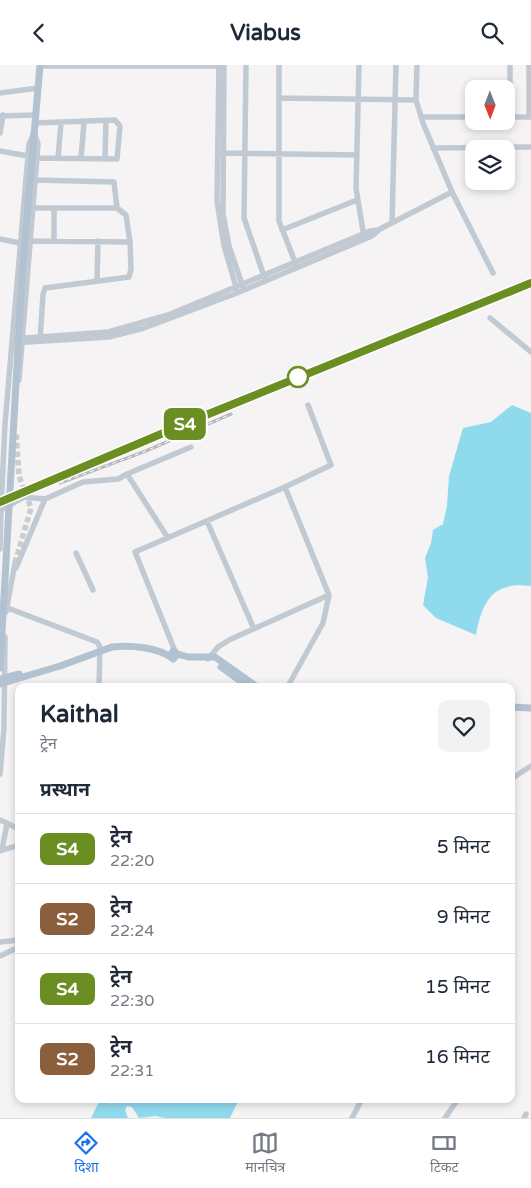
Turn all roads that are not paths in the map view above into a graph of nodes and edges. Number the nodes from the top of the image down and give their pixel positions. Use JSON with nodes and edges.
{"nodes":[{"id":1,"x":246,"y":65,"type":"edge"},
{"id":2,"x":279,"y":65,"type":"edge"},
{"id":3,"x":359,"y":65,"type":"edge"},
{"id":4,"x":396,"y":65,"type":"edge"},
{"id":5,"x":417,"y":65,"type":"edge"},
{"id":6,"x":510,"y":65,"type":"edge"},
{"id":7,"x":529,"y":65,"type":"edge"},
{"id":8,"x":40,"y":66,"type":"edge"},
{"id":9,"x":222,"y":66,"type":"edge"},
{"id":10,"x":509,"y":80,"type":"edge"},
{"id":11,"x":38,"y":88,"type":"junction"},
{"id":12,"x":0,"y":93,"type":"edge"},
{"id":13,"x":279,"y":98,"type":"junction"},
{"id":14,"x":358,"y":99,"type":"junction"},
{"id":15,"x":395,"y":100,"type":"junction"},
{"id":16,"x":416,"y":100,"type":"junction"},
{"id":17,"x":2,"y":115,"type":"edge"},
{"id":18,"x":421,"y":117,"type":"junction"},
{"id":19,"x":465,"y":117,"type":"edge"},
{"id":20,"x":515,"y":117,"type":"edge"},
{"id":21,"x":530,"y":117,"type":"edge"},
{"id":22,"x":35,"y":119,"type":"junction"},
{"id":23,"x":106,"y":121,"type":"junction"},
{"id":24,"x":61,"y":123,"type":"junction"},
{"id":25,"x":84,"y":123,"type":"junction"},
{"id":26,"x":0,"y":133,"type":"edge"},
{"id":27,"x":531,"y":147,"type":"edge"},
{"id":28,"x":433,"y":148,"type":"junction"},
{"id":29,"x":0,"y":151,"type":"edge"},
{"id":30,"x":220,"y":153,"type":"junction"},
{"id":31,"x":244,"y":153,"type":"junction"},
{"id":32,"x":279,"y":154,"type":"junction"},
{"id":33,"x":357,"y":155,"type":"junction"},
{"id":34,"x":32,"y":156,"type":"junction"},
{"id":35,"x":58,"y":158,"type":"junction"},
{"id":36,"x":81,"y":158,"type":"junction"},
{"id":37,"x":105,"y":158,"type":"junction"},
{"id":38,"x":36,"y":180,"type":"junction"},
{"id":39,"x":452,"y":192,"type":"junction"},
{"id":40,"x":357,"y":200,"type":"junction"},
{"id":41,"x":34,"y":208,"type":"junction"},
{"id":42,"x":54,"y":208,"type":"junction"},
{"id":43,"x":117,"y":209,"type":"junction"},
{"id":44,"x":392,"y":223,"type":"junction"},
{"id":45,"x":282,"y":230,"type":"junction"},
{"id":46,"x":363,"y":236,"type":"junction"},
{"id":47,"x":0,"y":239,"type":"edge"},
{"id":48,"x":32,"y":241,"type":"junction"},
{"id":49,"x":54,"y":241,"type":"junction"},
{"id":50,"x":98,"y":241,"type":"junction"},
{"id":51,"x":130,"y":242,"type":"junction"},
{"id":52,"x":20,"y":243,"type":"junction"},
{"id":53,"x":296,"y":265,"type":"junction"},
{"id":54,"x":493,"y":273,"type":"dead end"},
{"id":55,"x":264,"y":276,"type":"junction"},
{"id":56,"x":96,"y":281,"type":"junction"},
{"id":57,"x":240,"y":289,"type":"junction"},
{"id":58,"x":490,"y":318,"type":"dead end"},
{"id":59,"x":23,"y":340,"type":"junction"},
{"id":60,"x":40,"y":340,"type":"junction"},
{"id":61,"x":12,"y":341,"type":"junction"},
{"id":62,"x":531,"y":352,"type":"edge"},
{"id":63,"x":308,"y":405,"type":"dead end"},
{"id":64,"x":3,"y":423,"type":"edge"},
{"id":65,"x":191,"y":447,"type":"dead end"},
{"id":66,"x":127,"y":474,"type":"junction"},
{"id":67,"x":285,"y":487,"type":"junction"},
{"id":68,"x":45,"y":499,"type":"junction"},
{"id":69,"x":1,"y":510,"type":"edge"},
{"id":70,"x":207,"y":521,"type":"junction"},
{"id":71,"x":0,"y":529,"type":"edge"},
{"id":72,"x":168,"y":538,"type":"junction"},
{"id":73,"x":0,"y":549,"type":"edge"},
{"id":74,"x":76,"y":553,"type":"dead end"},
{"id":75,"x":92,"y":590,"type":"dead end"},
{"id":76,"x":329,"y":595,"type":"junction"},
{"id":77,"x":0,"y":605,"type":"edge"},
{"id":78,"x":6,"y":609,"type":"junction"},
{"id":79,"x":254,"y":629,"type":"junction"},
{"id":80,"x":100,"y":649,"type":"junction"},
{"id":81,"x":174,"y":654,"type":"junction"},
{"id":82,"x":209,"y":658,"type":"junction"},
{"id":83,"x":0,"y":668,"type":"edge"},
{"id":84,"x":2,"y":681,"type":"edge"},
{"id":85,"x":99,"y":683,"type":"edge"},
{"id":86,"x":242,"y":683,"type":"edge"},
{"id":87,"x":251,"y":683,"type":"edge"},
{"id":88,"x":290,"y":683,"type":"edge"},
{"id":89,"x":515,"y":707,"type":"edge"},
{"id":90,"x":531,"y":708,"type":"edge"},
{"id":91,"x":531,"y":766,"type":"edge"},
{"id":92,"x":0,"y":774,"type":"edge"},
{"id":93,"x":515,"y":776,"type":"edge"},
{"id":94,"x":0,"y":820,"type":"edge"},
{"id":95,"x":7,"y":823,"type":"junction"},
{"id":96,"x":15,"y":827,"type":"edge"},
{"id":97,"x":15,"y":846,"type":"edge"},
{"id":98,"x":1,"y":850,"type":"edge"},
{"id":99,"x":15,"y":940,"type":"edge"},
{"id":100,"x":0,"y":942,"type":"edge"},
{"id":101,"x":15,"y":949,"type":"edge"},
{"id":102,"x":0,"y":956,"type":"edge"},
{"id":103,"x":360,"y":1103,"type":"edge"},
{"id":104,"x":455,"y":1103,"type":"edge"},
{"id":105,"x":352,"y":1118,"type":"edge"},
{"id":106,"x":445,"y":1118,"type":"edge"}],
"edges":[{"from":1,"to":31,"type":"street"},
{"from":2,"to":13,"type":"street"},
{"from":3,"to":14,"type":"street"},
{"from":4,"to":15,"type":"street"},
{"from":5,"to":16,"type":"street"},
{"from":6,"to":10,"type":"street"},
{"from":7,"to":21,"type":"street"},
{"from":8,"to":9,"type":"street"},
{"from":8,"to":11,"type":"main road"},
{"from":9,"to":30,"type":"street"},
{"from":11,"to":12,"type":"street"},
{"from":11,"to":22,"type":"main road"},
{"from":13,"to":14,"type":"street"},
{"from":13,"to":32,"type":"street"},
{"from":14,"to":15,"type":"street"},
{"from":14,"to":33,"type":"street"},
{"from":15,"to":16,"type":"street"},
{"from":15,"to":44,"type":"street"},
{"from":16,"to":18,"type":"street"},
{"from":17,"to":22,"type":"street"},
{"from":17,"to":26,"type":"street"},
{"from":18,"to":19,"type":"street"},
{"from":18,"to":28,"type":"street"},
{"from":20,"to":21,"type":"street"},
{"from":22,"to":24,"type":"street"},
{"from":22,"to":34,"type":"main road"},
{"from":23,"to":25,"type":"street"},
{"from":23,"to":37,"type":"street"},
{"from":23,"to":37,"type":"street"},
{"from":24,"to":25,"type":"street"},
{"from":24,"to":35,"type":"street"},
{"from":25,"to":36,"type":"street"},
{"from":27,"to":28,"type":"street"},
{"from":28,"to":39,"type":"street"},
{"from":29,"to":34,"type":"street"},
{"from":30,"to":31,"type":"street"},
{"from":30,"to":57,"type":"street"},
{"from":31,"to":32,"type":"street"},
{"from":31,"to":55,"type":"street"},
{"from":32,"to":33,"type":"street"},
{"from":32,"to":45,"type":"street"},
{"from":33,"to":40,"type":"street"},
{"from":34,"to":35,"type":"street"},
{"from":34,"to":38,"type":"street"},
{"from":34,"to":52,"type":"street"},
{"from":34,"to":83,"type":"main road"},
{"from":35,"to":36,"type":"street"},
{"from":36,"to":37,"type":"street"},
{"from":38,"to":41,"type":"street"},
{"from":38,"to":43,"type":"street"},
{"from":39,"to":44,"type":"street"},
{"from":39,"to":54,"type":"street"},
{"from":40,"to":45,"type":"street"},
{"from":40,"to":46,"type":"street"},
{"from":41,"to":42,"type":"street"},
{"from":41,"to":48,"type":"street"},
{"from":42,"to":43,"type":"street"},
{"from":42,"to":49,"type":"street"},
{"from":43,"to":51,"type":"street"},
{"from":44,"to":46,"type":"street"},
{"from":45,"to":53,"type":"street"},
{"from":46,"to":53,"type":"street"},
{"from":47,"to":52,"type":"street"},
{"from":48,"to":49,"type":"street"},
{"from":48,"to":59,"type":"street"},
{"from":49,"to":50,"type":"street"},
{"from":50,"to":51,"type":"street"},
{"from":50,"to":56,"type":"street"},
{"from":51,"to":56,"type":"street"},
{"from":52,"to":61,"type":"street"},
{"from":53,"to":55,"type":"street"},
{"from":53,"to":57,"type":"street"},
{"from":55,"to":57,"type":"street"},
{"from":56,"to":60,"type":"street"},
{"from":57,"to":60,"type":"street"},
{"from":58,"to":62,"type":"street"},
{"from":59,"to":60,"type":"street"},
{"from":59,"to":61,"type":"street"},
{"from":59,"to":64,"type":"street"},
{"from":61,"to":64,"type":"street"},
{"from":63,"to":67,"type":"street"},
{"from":64,"to":69,"type":"street"},
{"from":65,"to":66,"type":"street"},
{"from":66,"to":68,"type":"street"},
{"from":66,"to":72,"type":"street"},
{"from":67,"to":70,"type":"street"},
{"from":67,"to":76,"type":"street"},
{"from":68,"to":69,"type":"street"},
{"from":68,"to":78,"type":"street"},
{"from":69,"to":71,"type":"street"},
{"from":70,"to":72,"type":"street"},
{"from":70,"to":79,"type":"street"},
{"from":71,"to":73,"type":"street"},
{"from":72,"to":81,"type":"street"},
{"from":74,"to":75,"type":"street"},
{"from":76,"to":79,"type":"street"},
{"from":76,"to":88,"type":"street"},
{"from":77,"to":78,"type":"street"},
{"from":78,"to":80,"type":"street"},
{"from":78,"to":84,"type":"street"},
{"from":79,"to":82,"type":"street"},
{"from":80,"to":81,"type":"main road"},
{"from":80,"to":84,"type":"main road"},
{"from":80,"to":85,"type":"street"},
{"from":81,"to":82,"type":"main road"},
{"from":82,"to":86,"type":"main road"},
{"from":82,"to":87,"type":"main road"},
{"from":84,"to":92,"type":"street"},
{"from":89,"to":90,"type":"main road"},
{"from":91,"to":93,"type":"street"},
{"from":94,"to":95,"type":"street"},
{"from":95,"to":96,"type":"street"},
{"from":95,"to":98,"type":"street"},
{"from":97,"to":98,"type":"street"},
{"from":99,"to":100,"type":"street"},
{"from":101,"to":102,"type":"street"},
{"from":103,"to":105,"type":"street"},
{"from":104,"to":106,"type":"street"}]}
